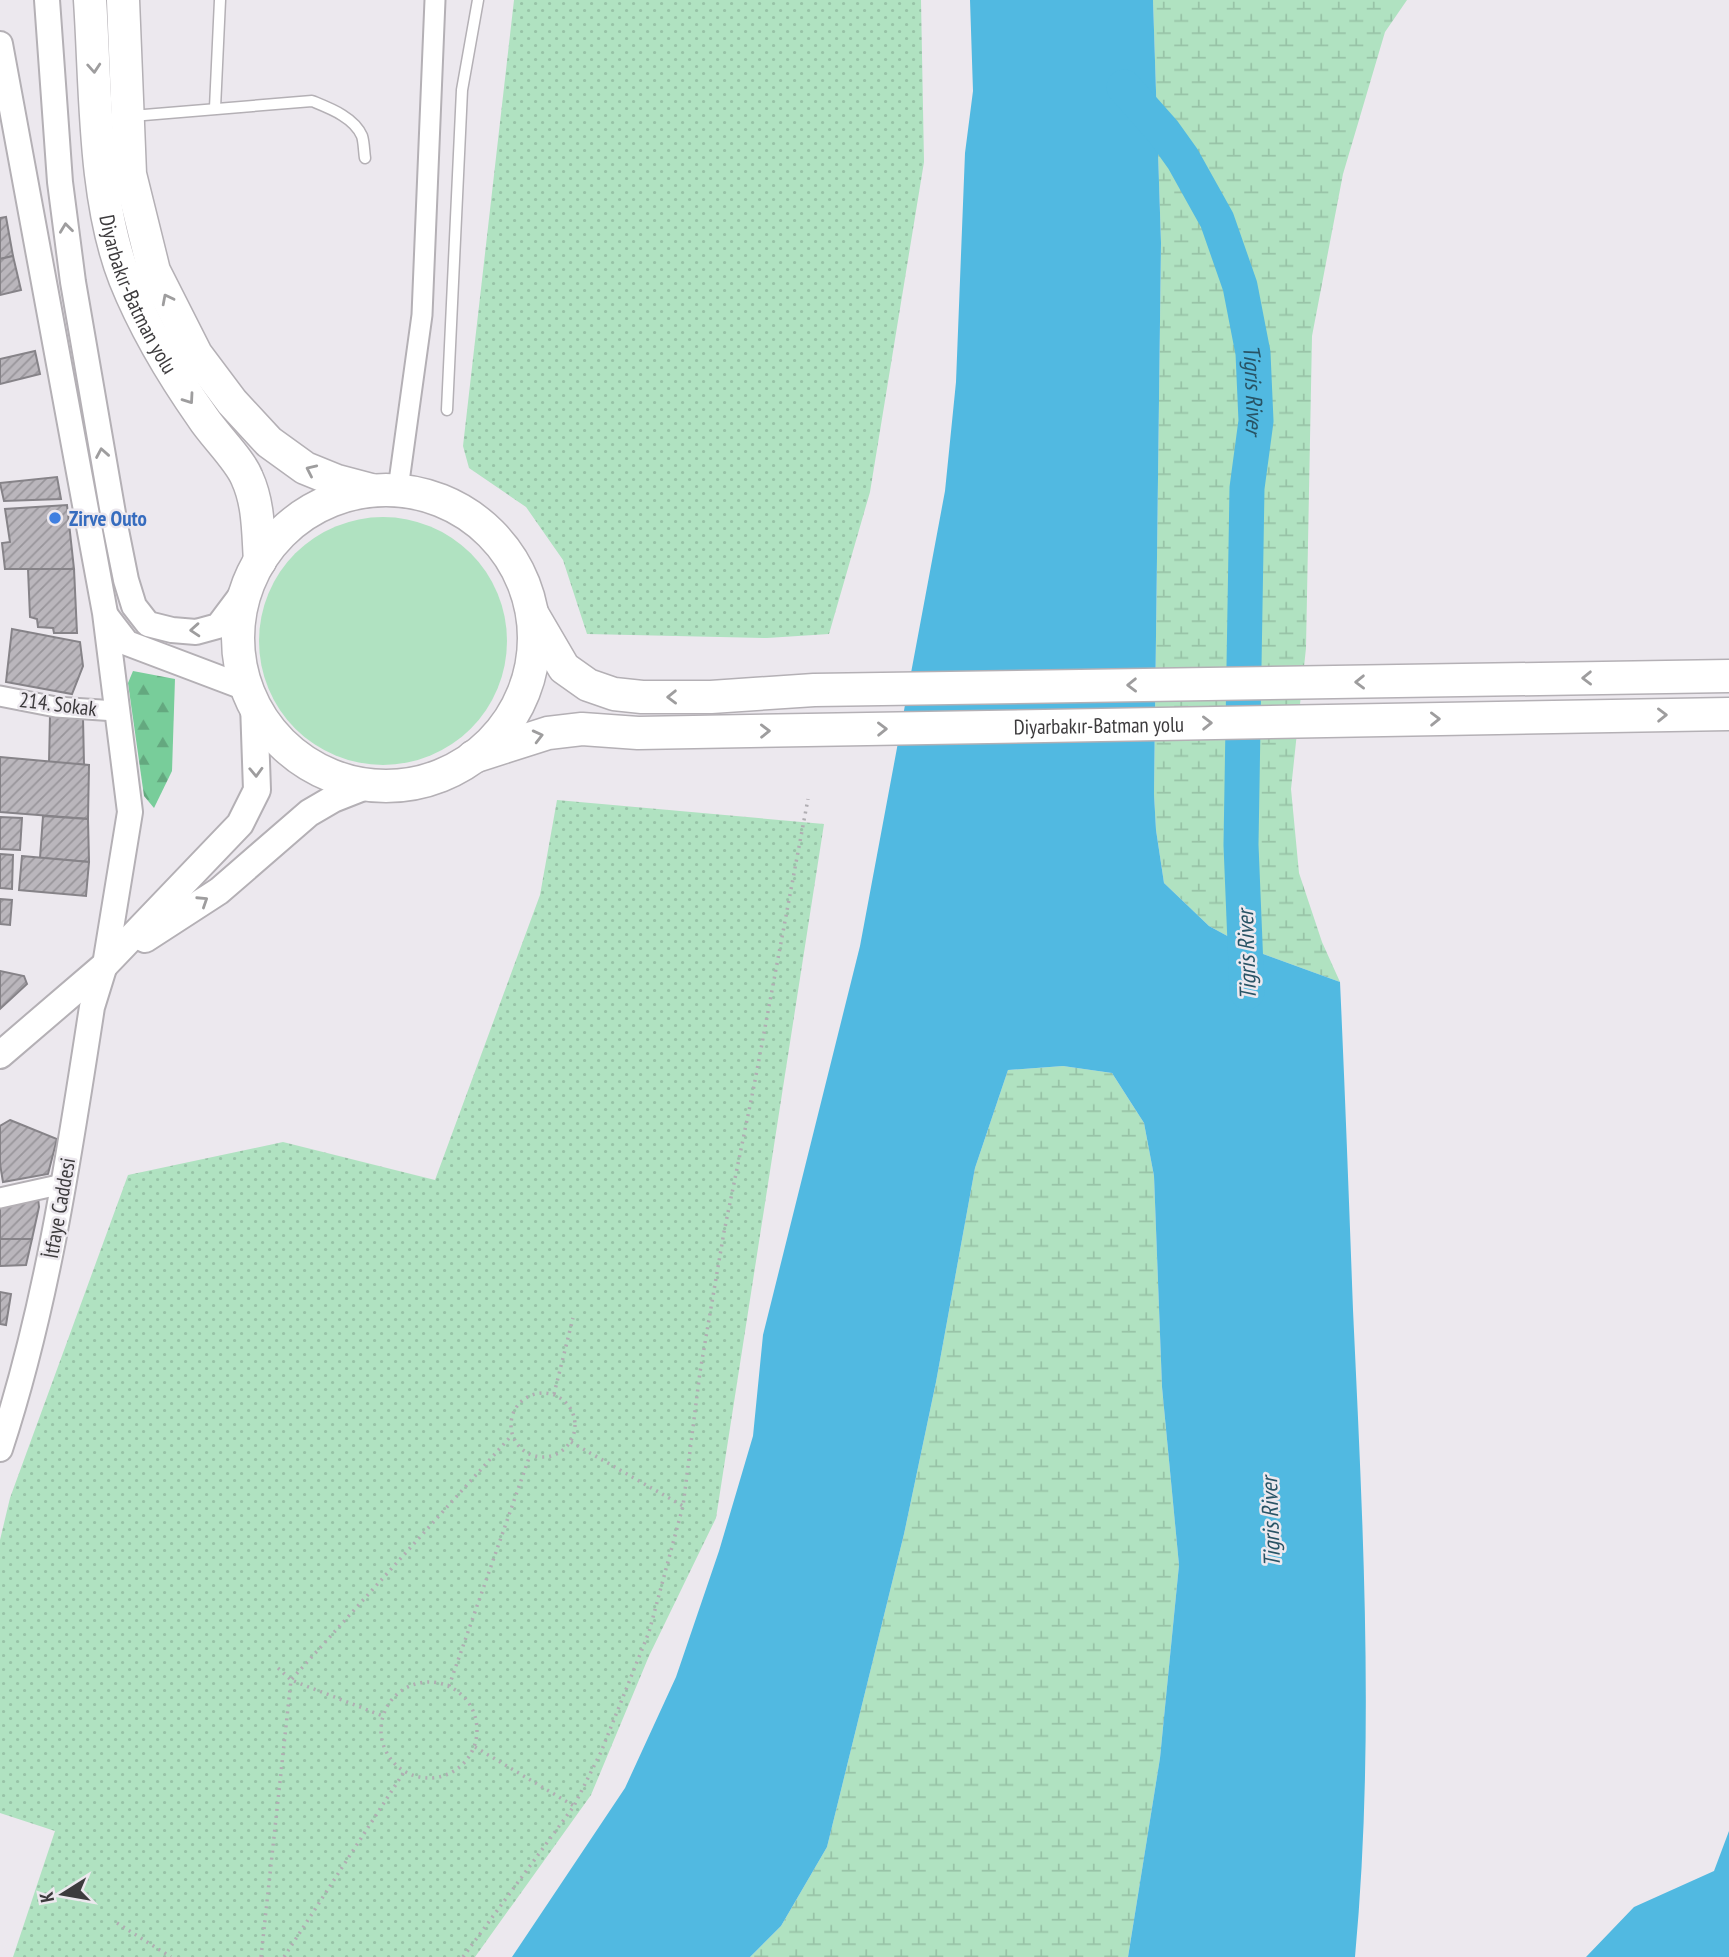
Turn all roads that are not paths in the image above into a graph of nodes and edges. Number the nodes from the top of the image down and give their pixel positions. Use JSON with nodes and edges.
{"nodes":[{"id":1,"x":47,"y":0,"type":"edge"},
{"id":2,"x":90,"y":0,"type":"edge"},
{"id":3,"x":122,"y":0,"type":"edge"},
{"id":4,"x":220,"y":0,"type":"edge"},
{"id":5,"x":435,"y":0,"type":"edge"},
{"id":6,"x":478,"y":0,"type":"edge"},
{"id":7,"x":0,"y":44,"type":"edge"},
{"id":8,"x":215,"y":108,"type":"junction"},
{"id":9,"x":128,"y":117,"type":"junction"},
{"id":10,"x":365,"y":159,"type":"dead end"},
{"id":11,"x":447,"y":410,"type":"dead end"},
{"id":12,"x":387,"y":490,"type":"junction"},
{"id":13,"x":260,"y":561,"type":"junction"},
{"id":14,"x":245,"y":590,"type":"junction"},
{"id":15,"x":105,"y":613,"type":"junction"},
{"id":16,"x":533,"y":615,"type":"junction"},
{"id":17,"x":1729,"y":676,"type":"edge"},
{"id":18,"x":0,"y":695,"type":"edge"},
{"id":19,"x":250,"y":696,"type":"junction"},
{"id":20,"x":116,"y":711,"type":"junction"},
{"id":21,"x":1729,"y":714,"type":"edge"},
{"id":22,"x":473,"y":757,"type":"junction"},
{"id":23,"x":372,"y":784,"type":"junction"},
{"id":24,"x":105,"y":965,"type":"junction"},
{"id":25,"x":0,"y":1055,"type":"edge"},
{"id":26,"x":63,"y":1184,"type":"junction"},
{"id":27,"x":0,"y":1198,"type":"edge"},
{"id":28,"x":0,"y":1449,"type":"edge"}],
"edges":[{"from":14,"to":1,"type":"street","one_way":true},
{"from":2,"to":13,"type":"highway","name":"Diyarbakır-Batman yolu","one_way":true},
{"from":3,"to":9,"type":"highway","name":"Diyarbakır-Batman yolu"},
{"from":4,"to":8,"type":"lane"},
{"from":5,"to":12,"type":"street"},
{"from":6,"to":11,"type":"lane"},
{"from":7,"to":15,"type":"street","name":"İtfaye Caddesi"},
{"from":8,"to":9,"type":"lane"},
{"from":8,"to":10,"type":"lane"},
{"from":12,"to":9,"type":"highway","name":"Diyarbakır-Batman yolu","one_way":true},
{"from":12,"to":13,"type":"highway"},
{"from":12,"to":16,"type":"highway","name":"Diyarbakır-Batman yolu"},
{"from":13,"to":14,"type":"highway"},
{"from":14,"to":19,"type":"highway"},
{"from":15,"to":19,"type":"street"},
{"from":15,"to":20,"type":"street","name":"İtfaye Caddesi"},
{"from":17,"to":16,"type":"highway","name":"Diyarbakır-Batman yolu","one_way":true},
{"from":16,"to":22,"type":"highway"},
{"from":18,"to":20,"type":"street","name":"214. Sokak"},
{"from":19,"to":23,"type":"highway"},
{"from":19,"to":24,"type":"main road","one_way":true},
{"from":20,"to":24,"type":"street","name":"İtfaye Caddesi"},
{"from":22,"to":21,"type":"highway","name":"Diyarbakır-Batman yolu","one_way":true},
{"from":22,"to":23,"type":"highway"},
{"from":24,"to":23,"type":"main road","one_way":true},
{"from":24,"to":25,"type":"main road"},
{"from":24,"to":26,"type":"street","name":"İtfaye Caddesi"},
{"from":26,"to":27,"type":"street"},
{"from":26,"to":28,"type":"street","name":"İtfaye Caddesi"}]}
